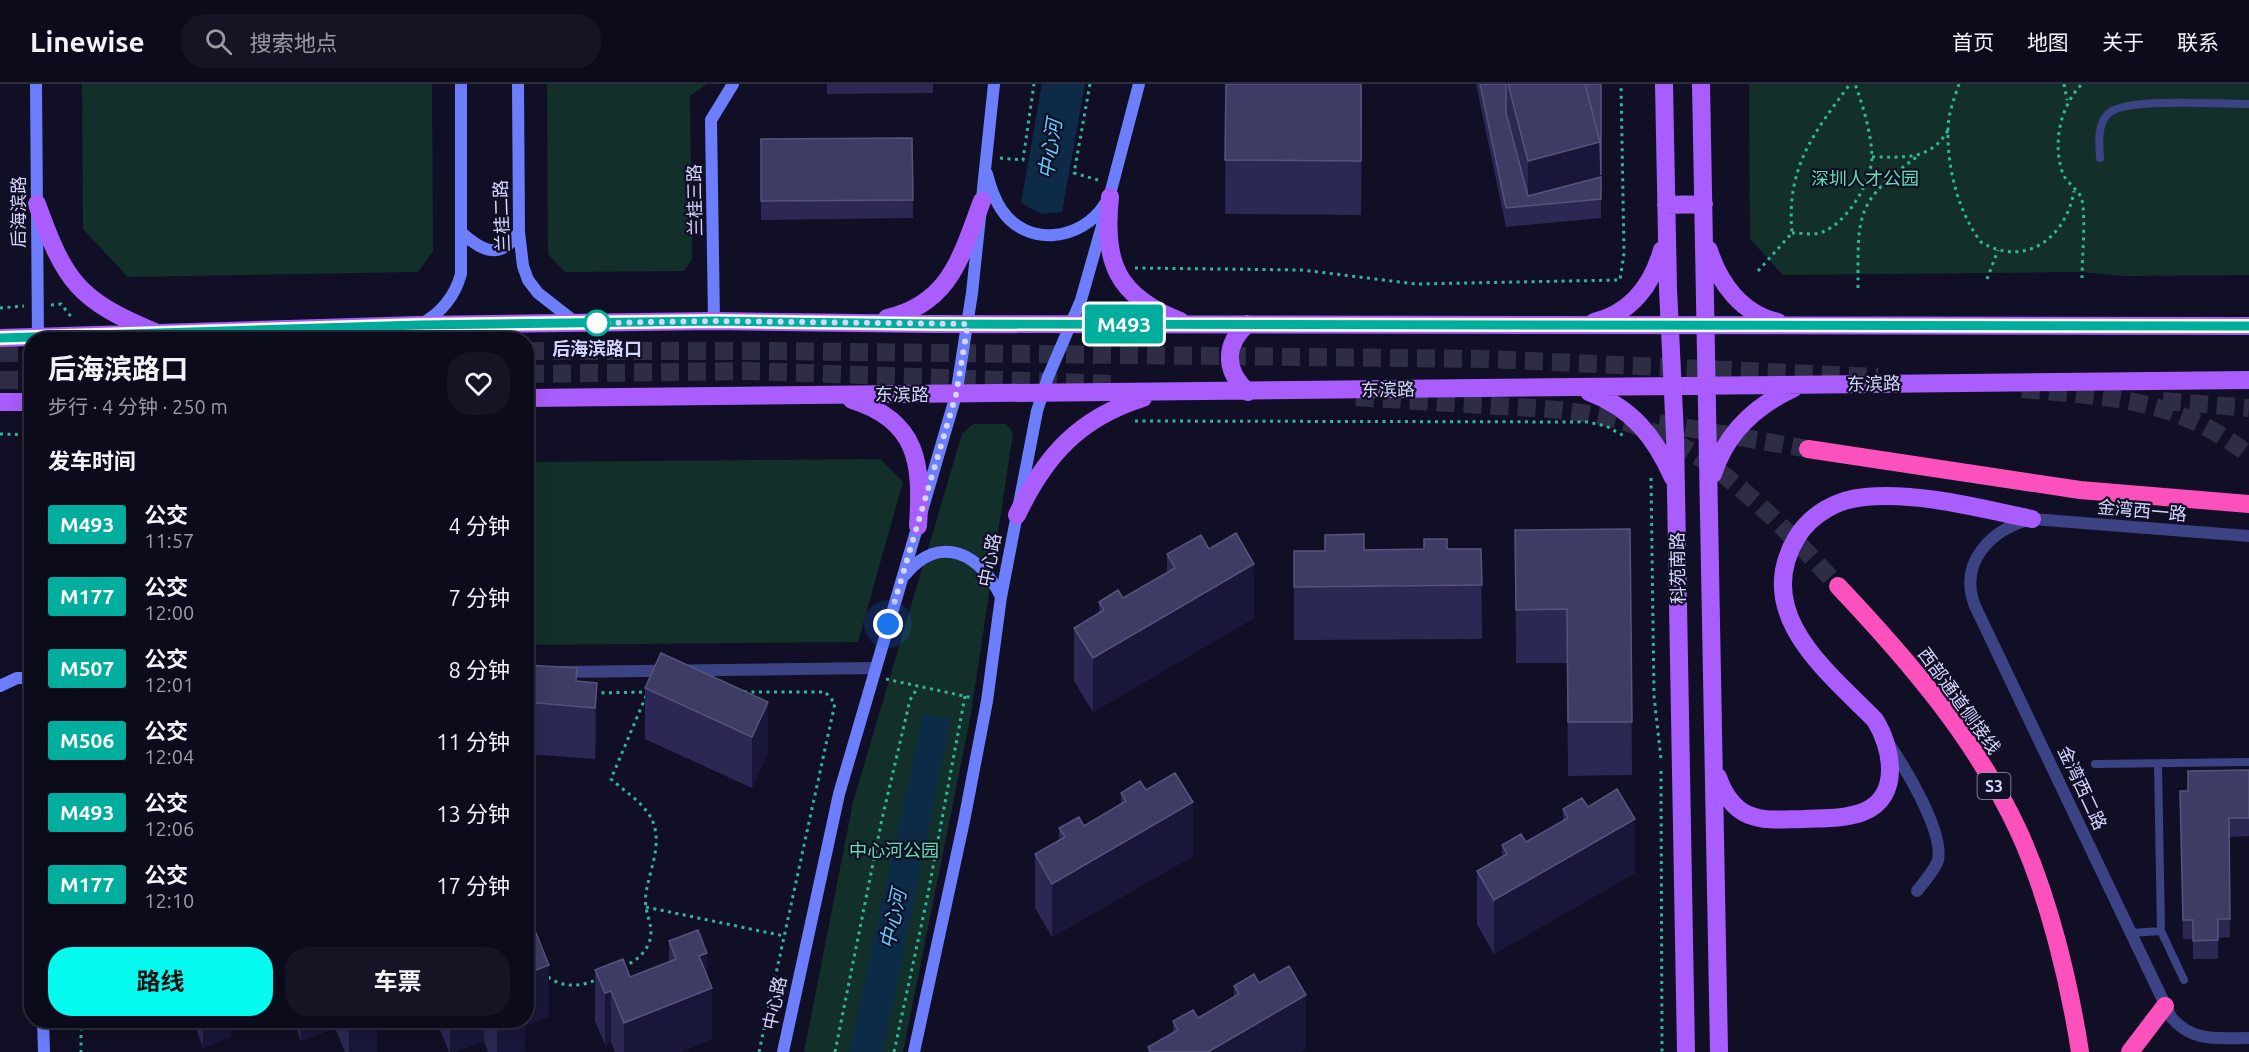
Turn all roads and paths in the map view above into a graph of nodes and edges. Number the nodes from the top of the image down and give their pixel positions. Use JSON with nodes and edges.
{"nodes":[{"id":1,"x":36,"y":84,"type":"edge"},
{"id":2,"x":461,"y":84,"type":"edge"},
{"id":3,"x":518,"y":84,"type":"edge"},
{"id":4,"x":733,"y":84,"type":"edge"},
{"id":5,"x":994,"y":84,"type":"edge"},
{"id":6,"x":1034,"y":84,"type":"edge"},
{"id":7,"x":1090,"y":84,"type":"edge"},
{"id":8,"x":1138,"y":84,"type":"edge"},
{"id":9,"x":1621,"y":84,"type":"edge"},
{"id":10,"x":1664,"y":84,"type":"edge"},
{"id":11,"x":1701,"y":84,"type":"edge"},
{"id":12,"x":1850,"y":84,"type":"edge"},
{"id":13,"x":1855,"y":84,"type":"edge"},
{"id":14,"x":1959,"y":84,"type":"edge"},
{"id":15,"x":2064,"y":84,"type":"edge"},
{"id":16,"x":2082,"y":84,"type":"edge"},
{"id":17,"x":2067,"y":101,"type":"junction"},
{"id":18,"x":2249,"y":104,"type":"edge"},
{"id":19,"x":1948,"y":130,"type":"junction"},
{"id":20,"x":1918,"y":156,"type":"junction"},
{"id":21,"x":1872,"y":157,"type":"junction"},
{"id":22,"x":2100,"y":158,"type":"dead end"},
{"id":23,"x":985,"y":162,"type":"junction"},
{"id":24,"x":1111,"y":191,"type":"junction"},
{"id":25,"x":2074,"y":191,"type":"junction"},
{"id":26,"x":1859,"y":198,"type":"junction"},
{"id":27,"x":982,"y":201,"type":"junction"},
{"id":28,"x":1867,"y":203,"type":"junction"},
{"id":29,"x":37,"y":204,"type":"junction"},
{"id":30,"x":1704,"y":204,"type":"junction"},
{"id":31,"x":1666,"y":205,"type":"junction"},
{"id":32,"x":519,"y":232,"type":"junction"},
{"id":33,"x":462,"y":233,"type":"junction"},
{"id":34,"x":1792,"y":233,"type":"junction"},
{"id":35,"x":1666,"y":234,"type":"junction"},
{"id":36,"x":1704,"y":236,"type":"junction"},
{"id":37,"x":1998,"y":250,"type":"junction"},
{"id":38,"x":1113,"y":267,"type":"junction"},
{"id":39,"x":1758,"y":271,"type":"dead end"},
{"id":40,"x":2082,"y":278,"type":"dead end"},
{"id":41,"x":1987,"y":279,"type":"dead end"},
{"id":42,"x":1858,"y":288,"type":"dead end"},
{"id":43,"x":714,"y":321,"type":"junction"},
{"id":44,"x":866,"y":322,"type":"junction"},
{"id":45,"x":576,"y":323,"type":"junction"},
{"id":46,"x":968,"y":324,"type":"junction"},
{"id":47,"x":1071,"y":324,"type":"junction"},
{"id":48,"x":1187,"y":324,"type":"junction"},
{"id":49,"x":1248,"y":324,"type":"junction"},
{"id":50,"x":1670,"y":324,"type":"junction"},
{"id":51,"x":419,"y":325,"type":"junction"},
{"id":52,"x":1579,"y":325,"type":"junction"},
{"id":53,"x":1706,"y":325,"type":"junction"},
{"id":54,"x":1794,"y":325,"type":"junction"},
{"id":55,"x":2249,"y":326,"type":"edge"},
{"id":56,"x":38,"y":332,"type":"edge"},
{"id":57,"x":157,"y":332,"type":"edge"},
{"id":58,"x":219,"y":332,"type":"edge"},
{"id":59,"x":0,"y":338,"type":"edge"},
{"id":60,"x":24,"y":338,"type":"edge"},
{"id":61,"x":2249,"y":380,"type":"edge"},
{"id":62,"x":1800,"y":385,"type":"junction"},
{"id":63,"x":1673,"y":386,"type":"junction"},
{"id":64,"x":1707,"y":386,"type":"junction"},
{"id":65,"x":1579,"y":388,"type":"junction"},
{"id":66,"x":1248,"y":392,"type":"junction"},
{"id":67,"x":1163,"y":393,"type":"junction"},
{"id":68,"x":1043,"y":394,"type":"junction"},
{"id":69,"x":836,"y":395,"type":"junction"},
{"id":70,"x":956,"y":395,"type":"junction"},
{"id":71,"x":534,"y":398,"type":"edge"},
{"id":72,"x":0,"y":402,"type":"edge"},
{"id":73,"x":24,"y":402,"type":"edge"},
{"id":74,"x":1127,"y":420,"type":"dead end"},
{"id":75,"x":0,"y":434,"type":"edge"},
{"id":76,"x":24,"y":435,"type":"edge"},
{"id":77,"x":1628,"y":438,"type":"dead end"},
{"id":78,"x":1808,"y":449,"type":"tunnel mouth"},
{"id":79,"x":1651,"y":475,"type":"dead end"},
{"id":80,"x":1676,"y":484,"type":"junction"},
{"id":81,"x":1709,"y":484,"type":"junction"},
{"id":82,"x":2249,"y":504,"type":"edge"},
{"id":83,"x":1017,"y":515,"type":"junction"},
{"id":84,"x":2032,"y":519,"type":"junction"},
{"id":85,"x":918,"y":526,"type":"junction"},
{"id":86,"x":2229,"y":536,"type":"junction"},
{"id":87,"x":2249,"y":536,"type":"edge"},
{"id":88,"x":2249,"y":544,"type":"edge"},
{"id":89,"x":901,"y":580,"type":"junction"},
{"id":90,"x":1678,"y":586,"type":"junction"},
{"id":91,"x":1711,"y":586,"type":"junction"},
{"id":92,"x":1838,"y":586,"type":"tunnel mouth"},
{"id":93,"x":1001,"y":597,"type":"junction"},
{"id":94,"x":550,"y":672,"type":"edge"},
{"id":95,"x":874,"y":672,"type":"junction"},
{"id":96,"x":24,"y":678,"type":"edge"},
{"id":97,"x":0,"y":686,"type":"edge"},
{"id":98,"x":918,"y":687,"type":"junction"},
{"id":99,"x":648,"y":692,"type":"junction"},
{"id":100,"x":660,"y":692,"type":"edge"},
{"id":101,"x":742,"y":692,"type":"edge"},
{"id":102,"x":593,"y":693,"type":"edge"},
{"id":103,"x":965,"y":696,"type":"junction"},
{"id":104,"x":987,"y":701,"type":"junction"},
{"id":105,"x":1883,"y":732,"type":"junction"},
{"id":106,"x":2249,"y":762,"type":"edge"},
{"id":107,"x":2095,"y":764,"type":"dead end"},
{"id":108,"x":2158,"y":764,"type":"junction"},
{"id":109,"x":1715,"y":770,"type":"junction"},
{"id":110,"x":1917,"y":891,"type":"dead end"},
{"id":111,"x":646,"y":907,"type":"junction"},
{"id":112,"x":2161,"y":931,"type":"junction"},
{"id":113,"x":2131,"y":933,"type":"junction"},
{"id":114,"x":784,"y":936,"type":"junction"},
{"id":115,"x":621,"y":969,"type":"edge"},
{"id":116,"x":544,"y":974,"type":"edge"},
{"id":117,"x":599,"y":979,"type":"edge"},
{"id":118,"x":2184,"y":980,"type":"dead end"},
{"id":119,"x":2165,"y":1006,"type":"junction"},
{"id":120,"x":43,"y":1028,"type":"edge"},
{"id":121,"x":81,"y":1028,"type":"edge"},
{"id":122,"x":2249,"y":1038,"type":"edge"},
{"id":123,"x":44,"y":1052,"type":"edge"},
{"id":124,"x":81,"y":1052,"type":"edge"},
{"id":125,"x":759,"y":1052,"type":"edge"},
{"id":126,"x":783,"y":1052,"type":"edge"},
{"id":127,"x":835,"y":1052,"type":"edge"},
{"id":128,"x":894,"y":1052,"type":"edge"},
{"id":129,"x":914,"y":1052,"type":"edge"},
{"id":130,"x":1662,"y":1052,"type":"edge"},
{"id":131,"x":1686,"y":1052,"type":"edge"},
{"id":132,"x":1719,"y":1052,"type":"edge"},
{"id":133,"x":2080,"y":1052,"type":"edge"},
{"id":134,"x":2130,"y":1052,"type":"edge"}],
"edges":[{"from":1,"to":29,"type":"main road","name":"后海滨路"},
{"from":2,"to":33,"type":"main road"},
{"from":3,"to":32,"type":"main road","name":"兰桂二路"},
{"from":4,"to":43,"type":"main road","name":"兰桂三路"},
{"from":5,"to":23,"type":"main road","name":"中心路"},
{"from":6,"to":23,"type":"path"},
{"from":7,"to":24,"type":"path"},
{"from":8,"to":24,"type":"main road","name":"中心路"},
{"from":9,"to":38,"type":"path"},
{"from":10,"to":31,"type":"main road","name":"科苑南路"},
{"from":11,"to":30,"type":"main road","name":"科苑南路"},
{"from":12,"to":34,"type":"path"},
{"from":13,"to":21,"type":"path"},
{"from":14,"to":19,"type":"path"},
{"from":15,"to":17,"type":"path"},
{"from":16,"to":17,"type":"path"},
{"from":17,"to":25,"type":"path"},
{"from":18,"to":22,"type":"lane"},
{"from":19,"to":20,"type":"path"},
{"from":19,"to":37,"type":"path"},
{"from":20,"to":21,"type":"path"},
{"from":20,"to":28,"type":"path"},
{"from":21,"to":26,"type":"path"},
{"from":23,"to":24,"type":"main road"},
{"from":23,"to":27,"type":"main road","name":"中心路"},
{"from":24,"to":38,"type":"main road"},
{"from":24,"to":47,"type":"main road","name":"中心路"},
{"from":25,"to":37,"type":"path"},
{"from":25,"to":40,"type":"path"},
{"from":26,"to":28,"type":"path"},
{"from":26,"to":34,"type":"path"},
{"from":27,"to":44,"type":"main road"},
{"from":27,"to":46,"type":"main road","name":"中心路"},
{"from":28,"to":42,"type":"path"},
{"from":29,"to":56,"type":"main road","name":"后海滨路"},
{"from":29,"to":57,"type":"main road"},
{"from":30,"to":31,"type":"main road"},
{"from":30,"to":36,"type":"main road","name":"科苑南路"},
{"from":31,"to":35,"type":"main road","name":"科苑南路"},
{"from":32,"to":33,"type":"main road"},
{"from":32,"to":45,"type":"main road","name":"兰桂二路"},
{"from":33,"to":51,"type":"main road"},
{"from":34,"to":39,"type":"path"},
{"from":35,"to":50,"type":"main road","name":"科苑南路"},
{"from":35,"to":52,"type":"main road"},
{"from":36,"to":53,"type":"main road","name":"科苑南路"},
{"from":36,"to":54,"type":"main road"},
{"from":37,"to":41,"type":"path"},
{"from":38,"to":48,"type":"main road"},
{"from":43,"to":44,"type":"main road"},
{"from":43,"to":45,"type":"main road"},
{"from":44,"to":46,"type":"main road"},
{"from":45,"to":51,"type":"main road"},
{"from":46,"to":47,"type":"main road"},
{"from":46,"to":70,"type":"main road","name":"中心路"},
{"from":47,"to":48,"type":"main road"},
{"from":47,"to":68,"type":"main road","name":"中心路"},
{"from":48,"to":49,"type":"main road"},
{"from":49,"to":52,"type":"main road"},
{"from":49,"to":66,"type":"main road"},
{"from":50,"to":52,"type":"main road"},
{"from":50,"to":53,"type":"main road"},
{"from":50,"to":63,"type":"main road","name":"科苑南路"},
{"from":51,"to":58,"type":"main road"},
{"from":53,"to":54,"type":"main road"},
{"from":53,"to":64,"type":"main road","name":"科苑南路"},
{"from":54,"to":55,"type":"main road"},
{"from":59,"to":60,"type":"main road"},
{"from":61,"to":62,"type":"main road","name":"东滨路"},
{"from":62,"to":64,"type":"main road","name":"东滨路"},
{"from":62,"to":81,"type":"main road"},
{"from":63,"to":64,"type":"main road","name":"东滨路"},
{"from":63,"to":65,"type":"main road","name":"东滨路"},
{"from":63,"to":80,"type":"main road","name":"科苑南路"},
{"from":64,"to":81,"type":"main road","name":"科苑南路"},
{"from":65,"to":66,"type":"main road","name":"东滨路"},
{"from":65,"to":80,"type":"main road"},
{"from":66,"to":67,"type":"main road","name":"东滨路"},
{"from":67,"to":68,"type":"main road","name":"东滨路"},
{"from":67,"to":83,"type":"main road"},
{"from":68,"to":70,"type":"main road","name":"东滨路"},
{"from":68,"to":83,"type":"main road","name":"中心路"},
{"from":69,"to":70,"type":"main road","name":"东滨路"},
{"from":69,"to":71,"type":"main road","name":"东滨路"},
{"from":69,"to":85,"type":"main road"},
{"from":70,"to":85,"type":"main road","name":"中心路"},
{"from":72,"to":73,"type":"main road"},
{"from":74,"to":77,"type":"path"},
{"from":75,"to":76,"type":"path"},
{"from":78,"to":82,"type":"highway"},
{"from":79,"to":130,"type":"path"},
{"from":80,"to":90,"type":"main road","name":"科苑南路"},
{"from":81,"to":91,"type":"main road","name":"科苑南路"},
{"from":83,"to":93,"type":"main road","name":"中心路"},
{"from":84,"to":86,"type":"street","name":"金湾西一路"},
{"from":84,"to":105,"type":"main road"},
{"from":84,"to":113,"type":"street","name":"金湾西二路"},
{"from":85,"to":89,"type":"main road","name":"中心路"},
{"from":86,"to":87,"type":"street","name":"金湾西一路"},
{"from":86,"to":88,"type":"street"},
{"from":89,"to":93,"type":"main road"},
{"from":89,"to":95,"type":"main road","name":"中心路"},
{"from":90,"to":91,"type":"main road"},
{"from":90,"to":131,"type":"main road","name":"科苑南路"},
{"from":91,"to":109,"type":"main road","name":"科苑南路"},
{"from":92,"to":133,"type":"highway","name":"西部通道侧接线","number":"S3"},
{"from":93,"to":104,"type":"main road","name":"中心路"},
{"from":94,"to":95,"type":"street"},
{"from":95,"to":98,"type":"path"},
{"from":95,"to":126,"type":"main road","name":"中心路"},
{"from":96,"to":97,"type":"main road"},
{"from":98,"to":103,"type":"path"},
{"from":98,"to":127,"type":"path"},
{"from":99,"to":100,"type":"path"},
{"from":99,"to":102,"type":"path"},
{"from":99,"to":111,"type":"path"},
{"from":101,"to":114,"type":"path"},
{"from":103,"to":104,"type":"path"},
{"from":103,"to":128,"type":"path"},
{"from":104,"to":129,"type":"main road","name":"中心路"},
{"from":105,"to":109,"type":"main road"},
{"from":105,"to":110,"type":"street"},
{"from":106,"to":108,"type":"lane"},
{"from":107,"to":108,"type":"lane"},
{"from":108,"to":112,"type":"lane"},
{"from":109,"to":132,"type":"main road","name":"科苑南路"},
{"from":111,"to":114,"type":"path"},
{"from":111,"to":115,"type":"path"},
{"from":112,"to":113,"type":"lane"},
{"from":112,"to":118,"type":"lane"},
{"from":113,"to":119,"type":"street","name":"金湾西二路"},
{"from":114,"to":125,"type":"path"},
{"from":116,"to":117,"type":"path"},
{"from":119,"to":122,"type":"street","name":"金湾西二路"},
{"from":119,"to":134,"type":"highway"},
{"from":120,"to":123,"type":"main road"},
{"from":121,"to":124,"type":"path"}]}
